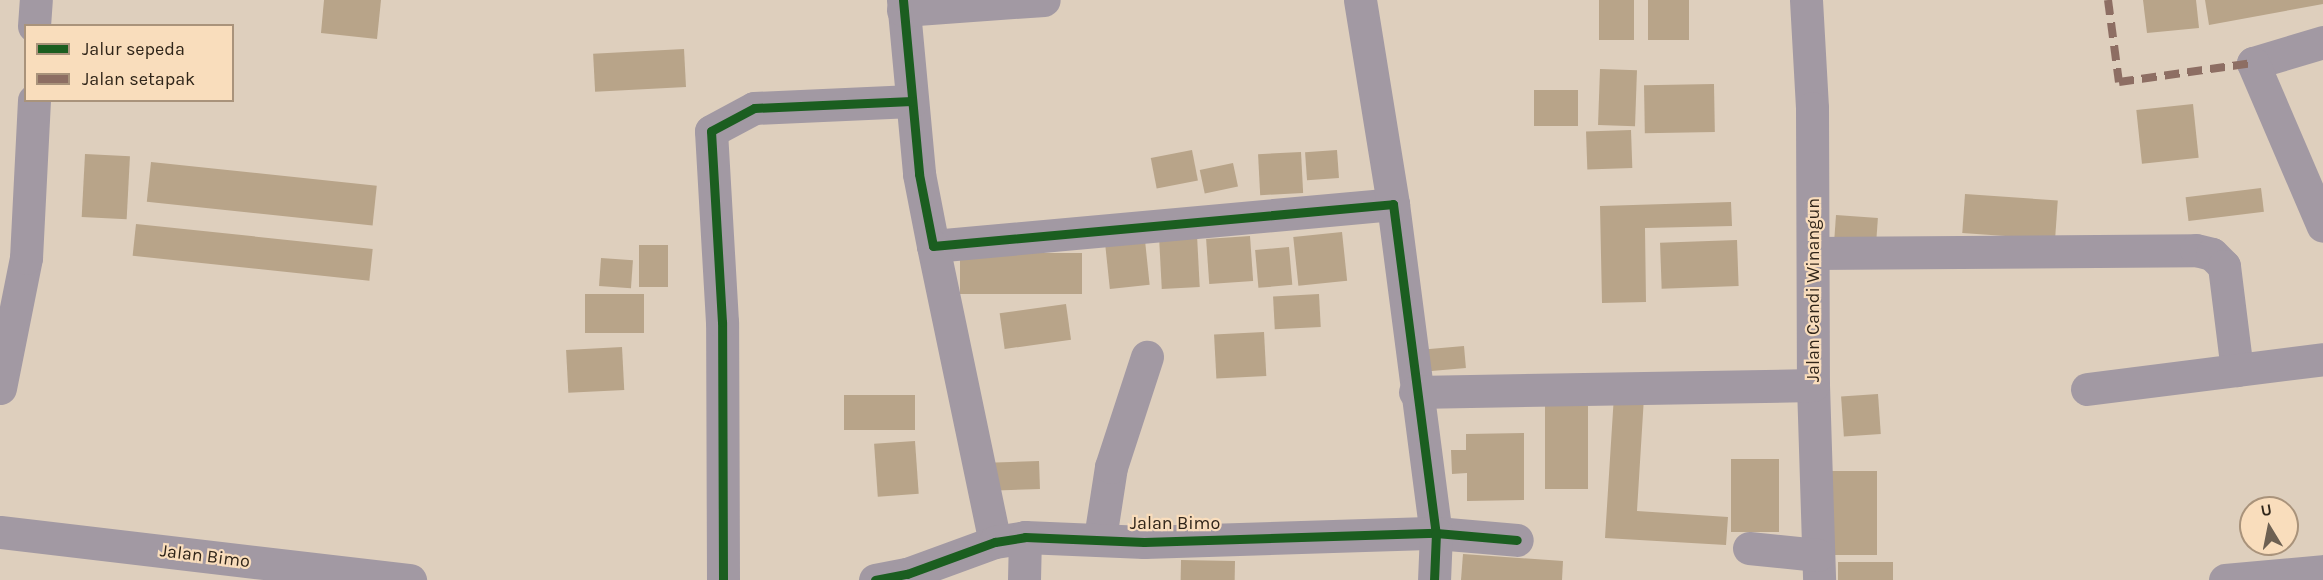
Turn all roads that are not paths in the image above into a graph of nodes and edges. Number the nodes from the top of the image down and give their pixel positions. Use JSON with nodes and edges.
{"nodes":[{"id":1,"x":36,"y":0,"type":"edge"},
{"id":2,"x":1044,"y":0,"type":"edge"},
{"id":3,"x":1360,"y":0,"type":"edge"},
{"id":4,"x":1806,"y":0,"type":"edge"},
{"id":5,"x":903,"y":5,"type":"edge"},
{"id":6,"x":34,"y":24,"type":"edge"},
{"id":7,"x":2323,"y":42,"type":"edge"},
{"id":8,"x":912,"y":101,"type":"junction"},
{"id":9,"x":34,"y":102,"type":"edge"},
{"id":10,"x":1393,"y":204,"type":"junction"},
{"id":11,"x":2323,"y":226,"type":"edge"},
{"id":12,"x":933,"y":246,"type":"junction"},
{"id":13,"x":1813,"y":253,"type":"junction"},
{"id":14,"x":1147,"y":357,"type":"dead end"},
{"id":15,"x":2323,"y":359,"type":"edge"},
{"id":16,"x":2237,"y":370,"type":"junction"},
{"id":17,"x":1813,"y":385,"type":"junction"},
{"id":18,"x":0,"y":388,"type":"edge"},
{"id":19,"x":2087,"y":389,"type":"dead end"},
{"id":20,"x":1415,"y":392,"type":"junction"},
{"id":21,"x":0,"y":532,"type":"edge"},
{"id":22,"x":1436,"y":533,"type":"junction"},
{"id":23,"x":1100,"y":538,"type":"junction"},
{"id":24,"x":1010,"y":539,"type":"junction"},
{"id":25,"x":1517,"y":540,"type":"dead end"},
{"id":26,"x":1749,"y":548,"type":"dead end"},
{"id":27,"x":1818,"y":568,"type":"edge"},
{"id":28,"x":2323,"y":571,"type":"edge"},
{"id":29,"x":410,"y":580,"type":"edge"},
{"id":30,"x":723,"y":580,"type":"edge"},
{"id":31,"x":875,"y":580,"type":"edge"},
{"id":32,"x":1024,"y":580,"type":"edge"},
{"id":33,"x":1434,"y":580,"type":"edge"},
{"id":34,"x":2225,"y":580,"type":"edge"}],
"edges":[{"from":1,"to":6,"type":"street"},
{"from":2,"to":5,"type":"street"},
{"from":3,"to":10,"type":"street"},
{"from":4,"to":13,"type":"street","name":"Jalan Candi Winangun"},
{"from":5,"to":8,"type":"street"},
{"from":7,"to":11,"type":"street"},
{"from":8,"to":12,"type":"street"},
{"from":8,"to":30,"type":"street"},
{"from":9,"to":18,"type":"street"},
{"from":10,"to":12,"type":"street"},
{"from":10,"to":20,"type":"street"},
{"from":12,"to":24,"type":"street"},
{"from":13,"to":16,"type":"street"},
{"from":13,"to":17,"type":"street","name":"Jalan Candi Winangun"},
{"from":14,"to":23,"type":"street"},
{"from":15,"to":16,"type":"street"},
{"from":16,"to":19,"type":"street"},
{"from":17,"to":20,"type":"street"},
{"from":17,"to":27,"type":"street","name":"Jalan Candi Winangun"},
{"from":20,"to":22,"type":"street"},
{"from":21,"to":29,"type":"street","name":"Jalan Bimo"},
{"from":22,"to":23,"type":"street","name":"Jalan Bimo"},
{"from":22,"to":25,"type":"street","name":"Jalan Bimo"},
{"from":22,"to":33,"type":"street"},
{"from":23,"to":24,"type":"street","name":"Jalan Bimo"},
{"from":24,"to":31,"type":"street","name":"Jalan Bimo"},
{"from":24,"to":32,"type":"street"},
{"from":26,"to":27,"type":"street"},
{"from":28,"to":34,"type":"street"}]}
